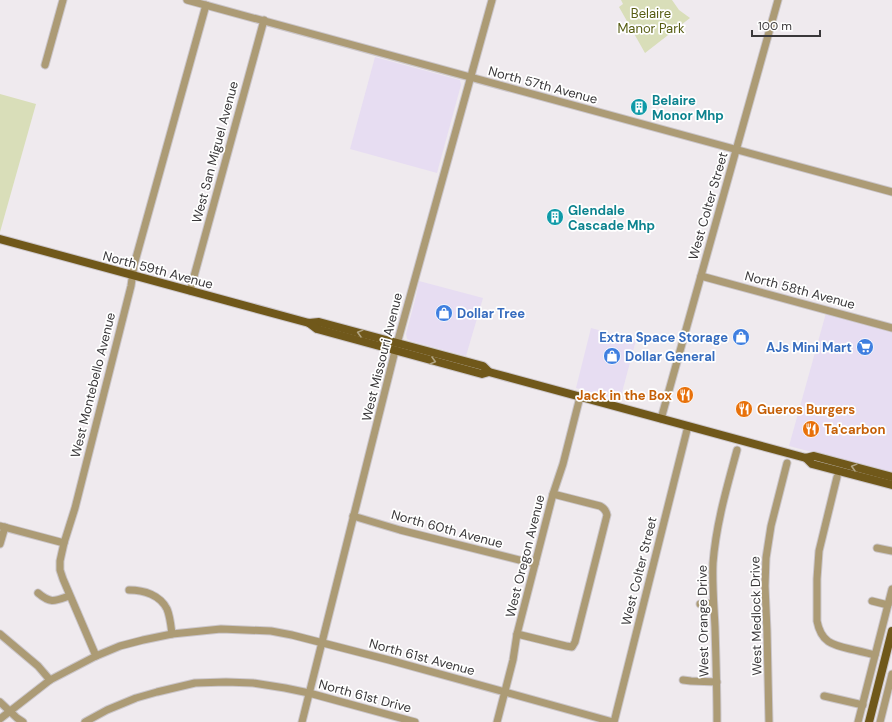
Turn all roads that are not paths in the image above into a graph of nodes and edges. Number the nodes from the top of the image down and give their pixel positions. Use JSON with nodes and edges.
{"nodes":[{"id":1,"x":63,"y":0,"type":"edge"},
{"id":2,"x":187,"y":0,"type":"edge"},
{"id":3,"x":492,"y":0,"type":"edge"},
{"id":4,"x":778,"y":0,"type":"edge"},
{"id":5,"x":206,"y":5,"type":"junction"},
{"id":6,"x":264,"y":20,"type":"junction"},
{"id":7,"x":45,"y":65,"type":"dead end"},
{"id":8,"x":470,"y":78,"type":"junction"},
{"id":9,"x":736,"y":150,"type":"junction"},
{"id":10,"x":892,"y":192,"type":"edge"},
{"id":11,"x":0,"y":239,"type":"edge"},
{"id":12,"x":132,"y":275,"type":"junction"},
{"id":13,"x":701,"y":276,"type":"junction"},
{"id":14,"x":190,"y":291,"type":"junction"},
{"id":15,"x":892,"y":328,"type":"edge"},
{"id":16,"x":396,"y":347,"type":"junction"},
{"id":17,"x":580,"y":397,"type":"junction"},
{"id":18,"x":661,"y":419,"type":"junction"},
{"id":19,"x":688,"y":426,"type":"junction"},
{"id":20,"x":737,"y":450,"type":"dead end"},
{"id":21,"x":806,"y":458,"type":"junction"},
{"id":22,"x":787,"y":464,"type":"dead end"},
{"id":23,"x":837,"y":477,"type":"dead end"},
{"id":24,"x":892,"y":477,"type":"edge"},
{"id":25,"x":892,"y":485,"type":"edge"},
{"id":26,"x":553,"y":494,"type":"junction"},
{"id":27,"x":354,"y":516,"type":"junction"},
{"id":28,"x":2,"y":527,"type":"edge"},
{"id":29,"x":64,"y":543,"type":"junction"},
{"id":30,"x":0,"y":544,"type":"edge"},
{"id":31,"x":877,"y":548,"type":"dead end"},
{"id":32,"x":892,"y":551,"type":"edge"},
{"id":33,"x":535,"y":564,"type":"junction"},
{"id":34,"x":892,"y":589,"type":"edge"},
{"id":35,"x":129,"y":590,"type":"dead end"},
{"id":36,"x":38,"y":594,"type":"dead end"},
{"id":37,"x":70,"y":596,"type":"junction"},
{"id":38,"x":872,"y":601,"type":"dead end"},
{"id":39,"x":714,"y":603,"type":"junction"},
{"id":40,"x":700,"y":604,"type":"dead end"},
{"id":41,"x":888,"y":605,"type":"junction"},
{"id":42,"x":221,"y":621,"type":"dead end"},
{"id":43,"x":221,"y":629,"type":"junction"},
{"id":44,"x":892,"y":631,"type":"edge"},
{"id":45,"x":0,"y":634,"type":"edge"},
{"id":46,"x":172,"y":634,"type":"junction"},
{"id":47,"x":517,"y":634,"type":"junction"},
{"id":48,"x":322,"y":642,"type":"junction"},
{"id":49,"x":875,"y":655,"type":"junction"},
{"id":50,"x":96,"y":656,"type":"junction"},
{"id":51,"x":892,"y":674,"type":"edge"},
{"id":52,"x":50,"y":680,"type":"junction"},
{"id":53,"x":683,"y":680,"type":"dead end"},
{"id":54,"x":717,"y":682,"type":"junction"},
{"id":55,"x":891,"y":685,"type":"edge"},
{"id":56,"x":505,"y":692,"type":"junction"},
{"id":57,"x":309,"y":694,"type":"junction"},
{"id":58,"x":824,"y":696,"type":"dead end"},
{"id":59,"x":0,"y":702,"type":"edge"},
{"id":60,"x":863,"y":706,"type":"junction"},
{"id":61,"x":10,"y":711,"type":"junction"},
{"id":62,"x":0,"y":719,"type":"edge"},
{"id":63,"x":23,"y":722,"type":"edge"},
{"id":64,"x":85,"y":722,"type":"edge"},
{"id":65,"x":302,"y":722,"type":"edge"},
{"id":66,"x":414,"y":722,"type":"edge"},
{"id":67,"x":497,"y":722,"type":"edge"},
{"id":68,"x":614,"y":722,"type":"edge"},
{"id":69,"x":717,"y":722,"type":"edge"},
{"id":70,"x":769,"y":722,"type":"edge"},
{"id":71,"x":858,"y":722,"type":"edge"},
{"id":72,"x":869,"y":722,"type":"edge"},
{"id":73,"x":880,"y":722,"type":"edge"}],
"edges":[{"from":1,"to":7,"type":"street"},
{"from":2,"to":5,"type":"street","name":"North 57th Avenue"},
{"from":3,"to":8,"type":"street","name":"West Missouri Avenue"},
{"from":4,"to":9,"type":"street","name":"West Colter Street"},
{"from":5,"to":6,"type":"street","name":"North 57th Avenue"},
{"from":5,"to":12,"type":"street","name":"West Montebello Avenue"},
{"from":6,"to":8,"type":"street","name":"North 57th Avenue"},
{"from":6,"to":14,"type":"street","name":"West San Miguel Avenue"},
{"from":8,"to":9,"type":"street","name":"North 57th Avenue"},
{"from":8,"to":16,"type":"street","name":"West Missouri Avenue"},
{"from":9,"to":10,"type":"street","name":"North 57th Avenue"},
{"from":9,"to":13,"type":"street","name":"West Colter Street"},
{"from":11,"to":12,"type":"main road","name":"North 59th Avenue"},
{"from":12,"to":14,"type":"main road","name":"North 59th Avenue"},
{"from":12,"to":29,"type":"street","name":"West Montebello Avenue"},
{"from":13,"to":15,"type":"street","name":"North 58th Avenue"},
{"from":13,"to":18,"type":"street","name":"West Colter Street"},
{"from":14,"to":16,"type":"main road","name":"North 59th Avenue"},
{"from":16,"to":17,"type":"main road","name":"North 59th Avenue"},
{"from":16,"to":27,"type":"street","name":"West Missouri Avenue"},
{"from":17,"to":18,"type":"main road","name":"North 59th Avenue"},
{"from":17,"to":26,"type":"street","name":"West Oregon Avenue"},
{"from":18,"to":19,"type":"main road","name":"North 59th Avenue"},
{"from":19,"to":21,"type":"main road","name":"North 59th Avenue"},
{"from":19,"to":68,"type":"street","name":"West Colter Street"},
{"from":20,"to":39,"type":"street","name":"West Orange Drive"},
{"from":24,"to":21,"type":"main road","name":"North 59th Avenue","one_way":true},
{"from":21,"to":25,"type":"main road","name":"North 59th Avenue"},
{"from":22,"to":70,"type":"street","name":"West Medlock Drive"},
{"from":23,"to":49,"type":"street"},
{"from":26,"to":33,"type":"street","name":"West Oregon Avenue"},
{"from":26,"to":47,"type":"street"},
{"from":27,"to":33,"type":"street","name":"North 60th Avenue"},
{"from":27,"to":48,"type":"street","name":"West Missouri Avenue"},
{"from":28,"to":29,"type":"street"},
{"from":28,"to":30,"type":"street"},
{"from":29,"to":37,"type":"street","name":"West Montebello Avenue"},
{"from":31,"to":32,"type":"street"},
{"from":33,"to":47,"type":"street","name":"West Oregon Avenue"},
{"from":34,"to":41,"type":"street"},
{"from":35,"to":46,"type":"street"},
{"from":36,"to":37,"type":"street"},
{"from":37,"to":50,"type":"street","name":"West Montebello Avenue"},
{"from":38,"to":41,"type":"street"},
{"from":39,"to":40,"type":"street"},
{"from":39,"to":54,"type":"street","name":"West Orange Drive"},
{"from":41,"to":49,"type":"street"},
{"from":42,"to":43,"type":"street"},
{"from":43,"to":46,"type":"street","name":"North 61st Avenue"},
{"from":43,"to":48,"type":"street","name":"North 61st Avenue"},
{"from":44,"to":72,"type":"main road"},
{"from":45,"to":52,"type":"street"},
{"from":46,"to":50,"type":"street","name":"North 61st Avenue"},
{"from":47,"to":56,"type":"street","name":"West Oregon Avenue"},
{"from":48,"to":56,"type":"street","name":"North 61st Avenue"},
{"from":48,"to":57,"type":"street","name":"West Missouri Avenue"},
{"from":49,"to":60,"type":"street"},
{"from":50,"to":52,"type":"street"},
{"from":51,"to":55,"type":"street"},
{"from":52,"to":61,"type":"street"},
{"from":53,"to":54,"type":"street"},
{"from":54,"to":69,"type":"street","name":"West Orange Drive"},
{"from":55,"to":73,"type":"street"},
{"from":56,"to":67,"type":"street","name":"West Oregon Avenue"},
{"from":56,"to":68,"type":"street","name":"North 61st Avenue"},
{"from":57,"to":64,"type":"street","name":"North 61st Drive"},
{"from":57,"to":65,"type":"street","name":"West Missouri Avenue"},
{"from":57,"to":66,"type":"street","name":"North 61st Drive"},
{"from":58,"to":60,"type":"street"},
{"from":59,"to":61,"type":"street"},
{"from":60,"to":71,"type":"street"},
{"from":61,"to":62,"type":"street"},
{"from":61,"to":63,"type":"street"}]}
